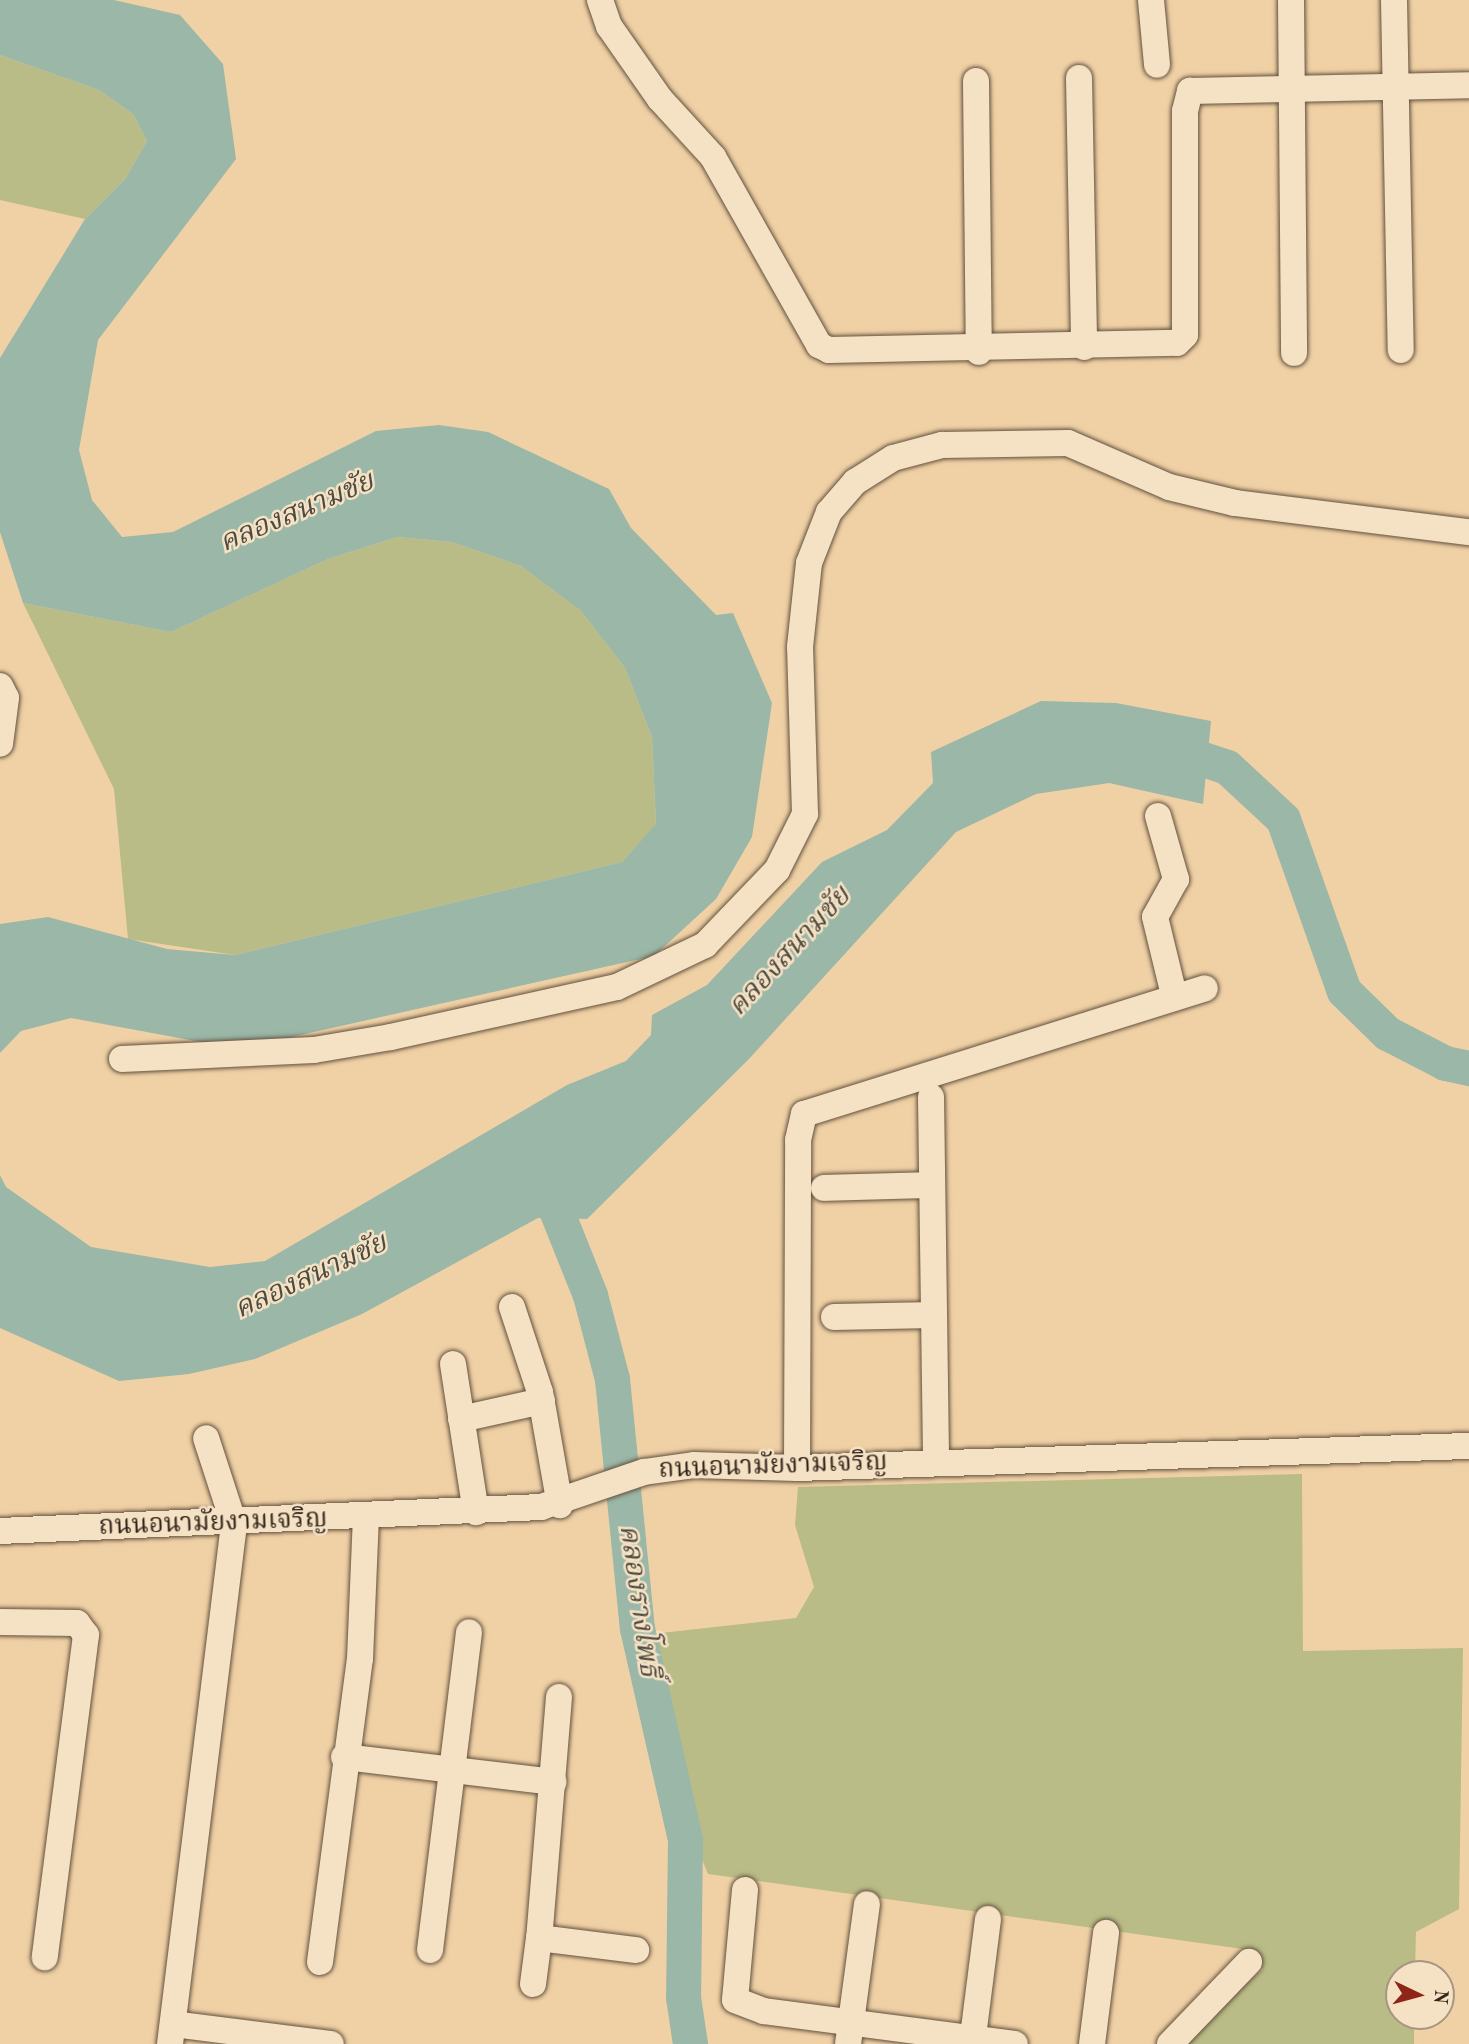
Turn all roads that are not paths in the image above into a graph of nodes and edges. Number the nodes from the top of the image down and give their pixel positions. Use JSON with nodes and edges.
{"nodes":[{"id":1,"x":600,"y":0,"type":"edge"},
{"id":2,"x":1151,"y":0,"type":"edge"},
{"id":3,"x":1291,"y":0,"type":"edge"},
{"id":4,"x":1394,"y":0,"type":"edge"},
{"id":5,"x":1157,"y":65,"type":"dead end"},
{"id":6,"x":1079,"y":78,"type":"dead end"},
{"id":7,"x":976,"y":81,"type":"dead end"},
{"id":8,"x":1469,"y":85,"type":"edge"},
{"id":9,"x":1292,"y":86,"type":"junction"},
{"id":10,"x":1395,"y":86,"type":"junction"},
{"id":11,"x":1084,"y":347,"type":"junction"},
{"id":12,"x":1401,"y":350,"type":"dead end"},
{"id":13,"x":979,"y":352,"type":"junction"},
{"id":14,"x":1294,"y":353,"type":"dead end"},
{"id":15,"x":1469,"y":533,"type":"edge"},
{"id":16,"x":0,"y":686,"type":"edge"},
{"id":17,"x":0,"y":744,"type":"edge"},
{"id":18,"x":1157,"y":816,"type":"dead end"},
{"id":19,"x":1205,"y":988,"type":"dead end"},
{"id":20,"x":1174,"y":996,"type":"junction"},
{"id":21,"x":122,"y":1059,"type":"dead end"},
{"id":22,"x":931,"y":1097,"type":"dead end"},
{"id":23,"x":932,"y":1185,"type":"junction"},
{"id":24,"x":824,"y":1188,"type":"dead end"},
{"id":25,"x":512,"y":1307,"type":"dead end"},
{"id":26,"x":934,"y":1315,"type":"junction"},
{"id":27,"x":834,"y":1317,"type":"dead end"},
{"id":28,"x":453,"y":1364,"type":"dead end"},
{"id":29,"x":542,"y":1401,"type":"junction"},
{"id":30,"x":461,"y":1419,"type":"junction"},
{"id":31,"x":206,"y":1438,"type":"dead end"},
{"id":32,"x":1469,"y":1446,"type":"edge"},
{"id":33,"x":936,"y":1459,"type":"junction"},
{"id":34,"x":797,"y":1468,"type":"junction"},
{"id":35,"x":560,"y":1505,"type":"junction"},
{"id":36,"x":477,"y":1512,"type":"junction"},
{"id":37,"x":366,"y":1518,"type":"junction"},
{"id":38,"x":234,"y":1524,"type":"junction"},
{"id":39,"x":0,"y":1531,"type":"edge"},
{"id":40,"x":0,"y":1622,"type":"edge"},
{"id":41,"x":469,"y":1632,"type":"dead end"},
{"id":42,"x":559,"y":1697,"type":"dead end"},
{"id":43,"x":344,"y":1757,"type":"junction"},
{"id":44,"x":452,"y":1772,"type":"junction"},
{"id":45,"x":554,"y":1782,"type":"junction"},
{"id":46,"x":745,"y":1890,"type":"dead end"},
{"id":47,"x":867,"y":1904,"type":"dead end"},
{"id":48,"x":988,"y":1919,"type":"dead end"},
{"id":49,"x":1106,"y":1933,"type":"dead end"},
{"id":50,"x":539,"y":1938,"type":"junction"},
{"id":51,"x":430,"y":1950,"type":"dead end"},
{"id":52,"x":636,"y":1950,"type":"dead end"},
{"id":53,"x":45,"y":1957,"type":"dead end"},
{"id":54,"x":320,"y":1962,"type":"dead end"},
{"id":55,"x":1249,"y":1962,"type":"dead end"},
{"id":56,"x":533,"y":1984,"type":"dead end"},
{"id":57,"x":850,"y":2032,"type":"edge"},
{"id":58,"x":171,"y":2034,"type":"edge"},
{"id":59,"x":973,"y":2041,"type":"edge"},
{"id":60,"x":331,"y":2044,"type":"edge"},
{"id":61,"x":1014,"y":2044,"type":"edge"},
{"id":62,"x":1092,"y":2044,"type":"edge"},
{"id":63,"x":1170,"y":2044,"type":"edge"}],
"edges":[{"from":1,"to":13,"type":"street"},
{"from":2,"to":5,"type":"street"},
{"from":3,"to":9,"type":"street"},
{"from":4,"to":10,"type":"street"},
{"from":6,"to":11,"type":"street"},
{"from":7,"to":13,"type":"street"},
{"from":8,"to":10,"type":"street"},
{"from":9,"to":10,"type":"street"},
{"from":9,"to":11,"type":"street"},
{"from":9,"to":14,"type":"street"},
{"from":10,"to":12,"type":"street"},
{"from":11,"to":13,"type":"street"},
{"from":15,"to":21,"type":"street"},
{"from":16,"to":17,"type":"street"},
{"from":18,"to":20,"type":"street"},
{"from":19,"to":20,"type":"street"},
{"from":20,"to":34,"type":"street"},
{"from":22,"to":23,"type":"street"},
{"from":23,"to":24,"type":"street"},
{"from":23,"to":26,"type":"street"},
{"from":25,"to":29,"type":"street"},
{"from":26,"to":27,"type":"street"},
{"from":26,"to":33,"type":"street"},
{"from":28,"to":30,"type":"street"},
{"from":29,"to":30,"type":"street"},
{"from":29,"to":35,"type":"street"},
{"from":30,"to":36,"type":"street"},
{"from":31,"to":38,"type":"street"},
{"from":32,"to":33,"type":"street","name":"ถนนอนามัยงามเจริญ"},
{"from":33,"to":34,"type":"street","name":"ถนนอนามัยงามเจริญ"},
{"from":34,"to":35,"type":"street","name":"ถนนอนามัยงามเจริญ"},
{"from":35,"to":36,"type":"street","name":"ถนนอนามัยงามเจริญ"},
{"from":36,"to":37,"type":"street","name":"ถนนอนามัยงามเจริญ"},
{"from":37,"to":38,"type":"street","name":"ถนนอนามัยงามเจริญ"},
{"from":37,"to":43,"type":"street"},
{"from":38,"to":39,"type":"street","name":"ถนนอนามัยงามเจริญ"},
{"from":38,"to":58,"type":"street"},
{"from":40,"to":53,"type":"street"},
{"from":41,"to":44,"type":"street"},
{"from":42,"to":45,"type":"street"},
{"from":43,"to":44,"type":"street"},
{"from":43,"to":54,"type":"street"},
{"from":44,"to":45,"type":"street"},
{"from":44,"to":51,"type":"street"},
{"from":45,"to":50,"type":"street"},
{"from":46,"to":57,"type":"street"},
{"from":47,"to":57,"type":"street"},
{"from":48,"to":59,"type":"street"},
{"from":49,"to":62,"type":"street"},
{"from":50,"to":52,"type":"street"},
{"from":50,"to":56,"type":"street"},
{"from":55,"to":63,"type":"street"},
{"from":57,"to":59,"type":"street"},
{"from":58,"to":60,"type":"street"},
{"from":59,"to":61,"type":"street"}]}
